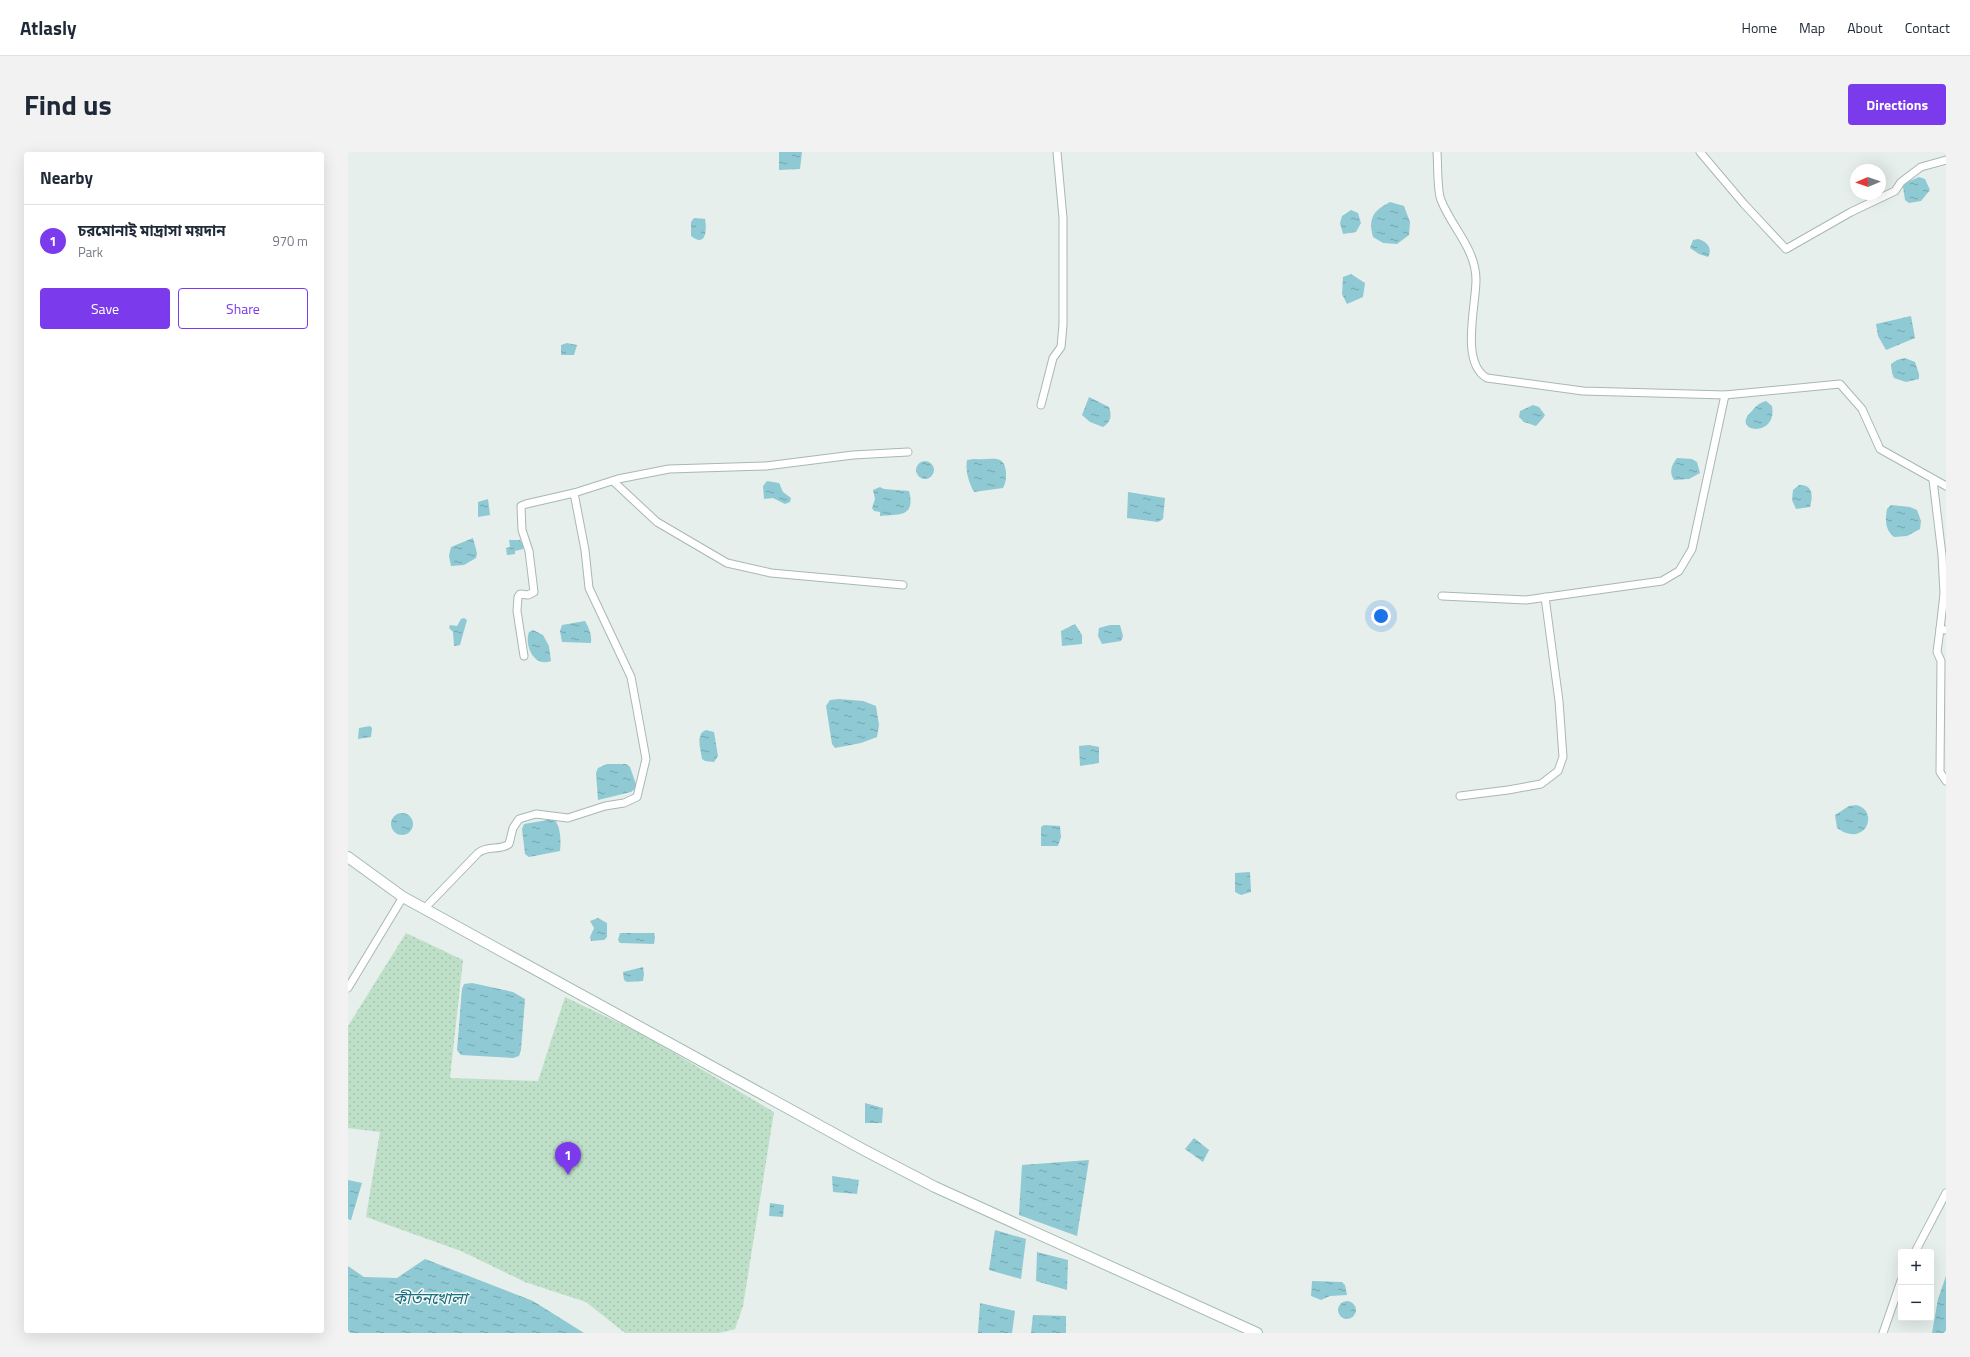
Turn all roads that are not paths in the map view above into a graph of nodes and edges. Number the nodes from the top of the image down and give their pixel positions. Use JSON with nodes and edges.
{"nodes":[{"id":1,"x":1057,"y":152,"type":"edge"},
{"id":2,"x":1437,"y":152,"type":"edge"},
{"id":3,"x":1700,"y":152,"type":"edge"},
{"id":4,"x":1946,"y":160,"type":"edge"},
{"id":5,"x":1725,"y":395,"type":"junction"},
{"id":6,"x":1041,"y":405,"type":"dead end"},
{"id":7,"x":908,"y":452,"type":"dead end"},
{"id":8,"x":613,"y":480,"type":"junction"},
{"id":9,"x":1933,"y":480,"type":"junction"},
{"id":10,"x":1946,"y":486,"type":"edge"},
{"id":11,"x":574,"y":493,"type":"junction"},
{"id":12,"x":903,"y":584,"type":"dead end"},
{"id":13,"x":1442,"y":596,"type":"dead end"},
{"id":14,"x":1545,"y":597,"type":"junction"},
{"id":15,"x":1943,"y":629,"type":"edge"},
{"id":16,"x":524,"y":656,"type":"dead end"},
{"id":17,"x":1946,"y":781,"type":"edge"},
{"id":18,"x":1460,"y":796,"type":"dead end"},
{"id":19,"x":348,"y":857,"type":"edge"},
{"id":20,"x":403,"y":897,"type":"junction"},
{"id":21,"x":424,"y":909,"type":"junction"},
{"id":22,"x":348,"y":988,"type":"edge"},
{"id":23,"x":1946,"y":1193,"type":"edge"},
{"id":24,"x":1917,"y":1249,"type":"edge"},
{"id":25,"x":1899,"y":1285,"type":"edge"},
{"id":26,"x":1257,"y":1333,"type":"edge"},
{"id":27,"x":1884,"y":1333,"type":"edge"}],
"edges":[{"from":1,"to":6,"type":"street"},
{"from":2,"to":5,"type":"street"},
{"from":3,"to":4,"type":"street"},
{"from":5,"to":9,"type":"street"},
{"from":5,"to":14,"type":"street"},
{"from":7,"to":8,"type":"street"},
{"from":8,"to":11,"type":"street"},
{"from":8,"to":12,"type":"street"},
{"from":9,"to":10,"type":"street"},
{"from":9,"to":15,"type":"street"},
{"from":11,"to":16,"type":"street"},
{"from":11,"to":21,"type":"street"},
{"from":13,"to":14,"type":"street"},
{"from":14,"to":18,"type":"street"},
{"from":15,"to":17,"type":"street"},
{"from":19,"to":20,"type":"main road"},
{"from":20,"to":21,"type":"main road"},
{"from":20,"to":22,"type":"street"},
{"from":21,"to":26,"type":"main road"},
{"from":23,"to":24,"type":"street"},
{"from":25,"to":27,"type":"street"}]}
